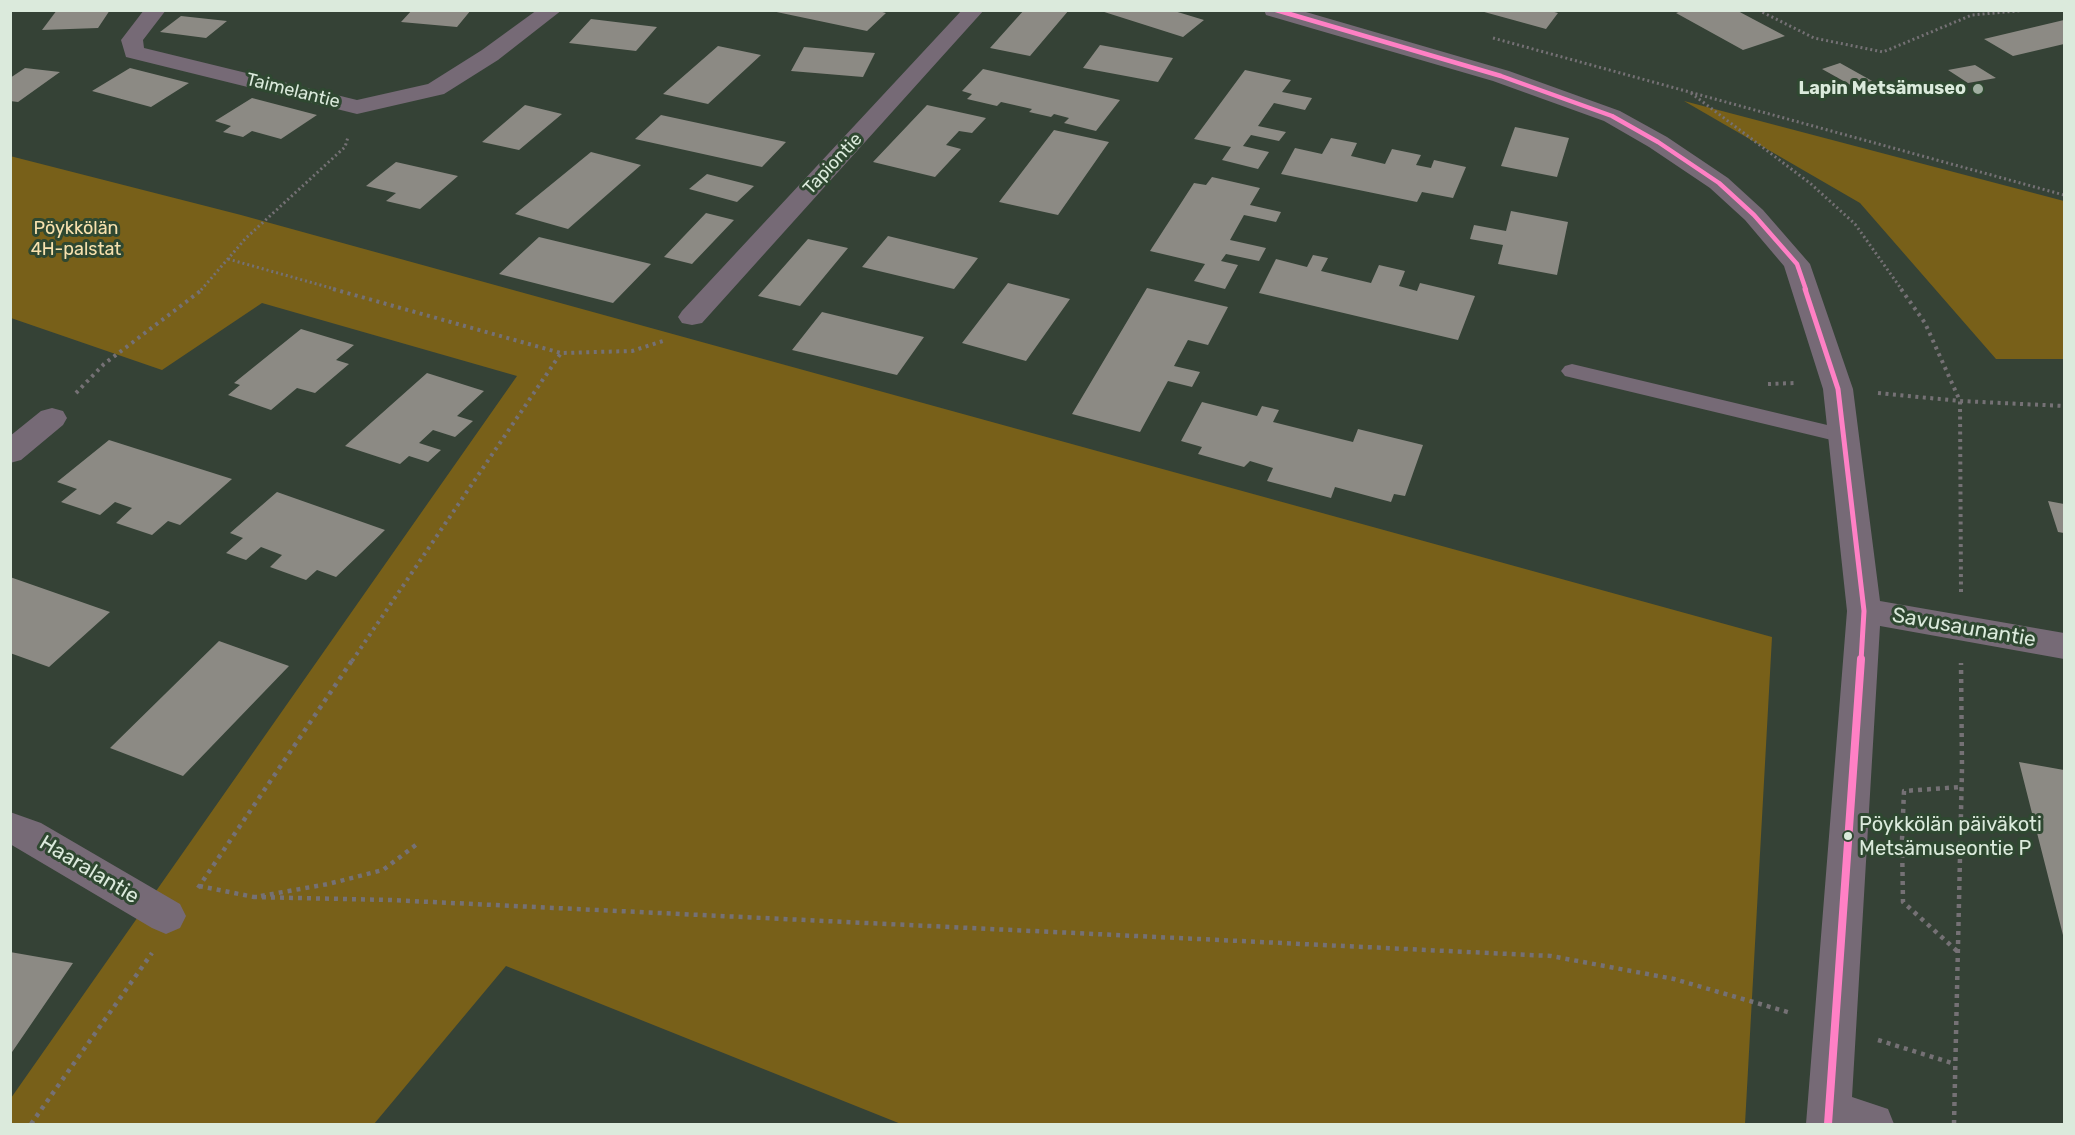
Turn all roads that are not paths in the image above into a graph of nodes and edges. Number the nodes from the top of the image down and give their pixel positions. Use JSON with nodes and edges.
{"nodes":[{"id":1,"x":156,"y":10,"type":"edge"},
{"id":2,"x":552,"y":10,"type":"edge"},
{"id":3,"x":974,"y":10,"type":"edge"},
{"id":4,"x":1274,"y":10,"type":"edge"},
{"id":5,"x":692,"y":317,"type":"road end"},
{"id":6,"x":1572,"y":371,"type":"dead end"},
{"id":7,"x":52,"y":418,"type":"road end"},
{"id":8,"x":1844,"y":436,"type":"junction"},
{"id":9,"x":10,"y":453,"type":"edge"},
{"id":10,"x":1864,"y":611,"type":"junction"},
{"id":11,"x":2064,"y":646,"type":"edge"},
{"id":12,"x":10,"y":828,"type":"edge"},
{"id":13,"x":171,"y":920,"type":"road end"},
{"id":14,"x":1828,"y":1118,"type":"edge"},
{"id":15,"x":1872,"y":1125,"type":"edge"}],
"edges":[{"from":1,"to":2,"type":"street","name":"Taimelantie"},
{"from":3,"to":5,"type":"street","name":"Tapiontie"},
{"from":4,"to":8,"type":"street"},
{"from":6,"to":8,"type":"lane"},
{"from":7,"to":9,"type":"street"},
{"from":8,"to":10,"type":"street"},
{"from":10,"to":11,"type":"street","name":"Savusaunantie"},
{"from":10,"to":14,"type":"street"},
{"from":12,"to":13,"type":"street","name":"Haaralantie"},
{"from":14,"to":15,"type":"street"}]}
